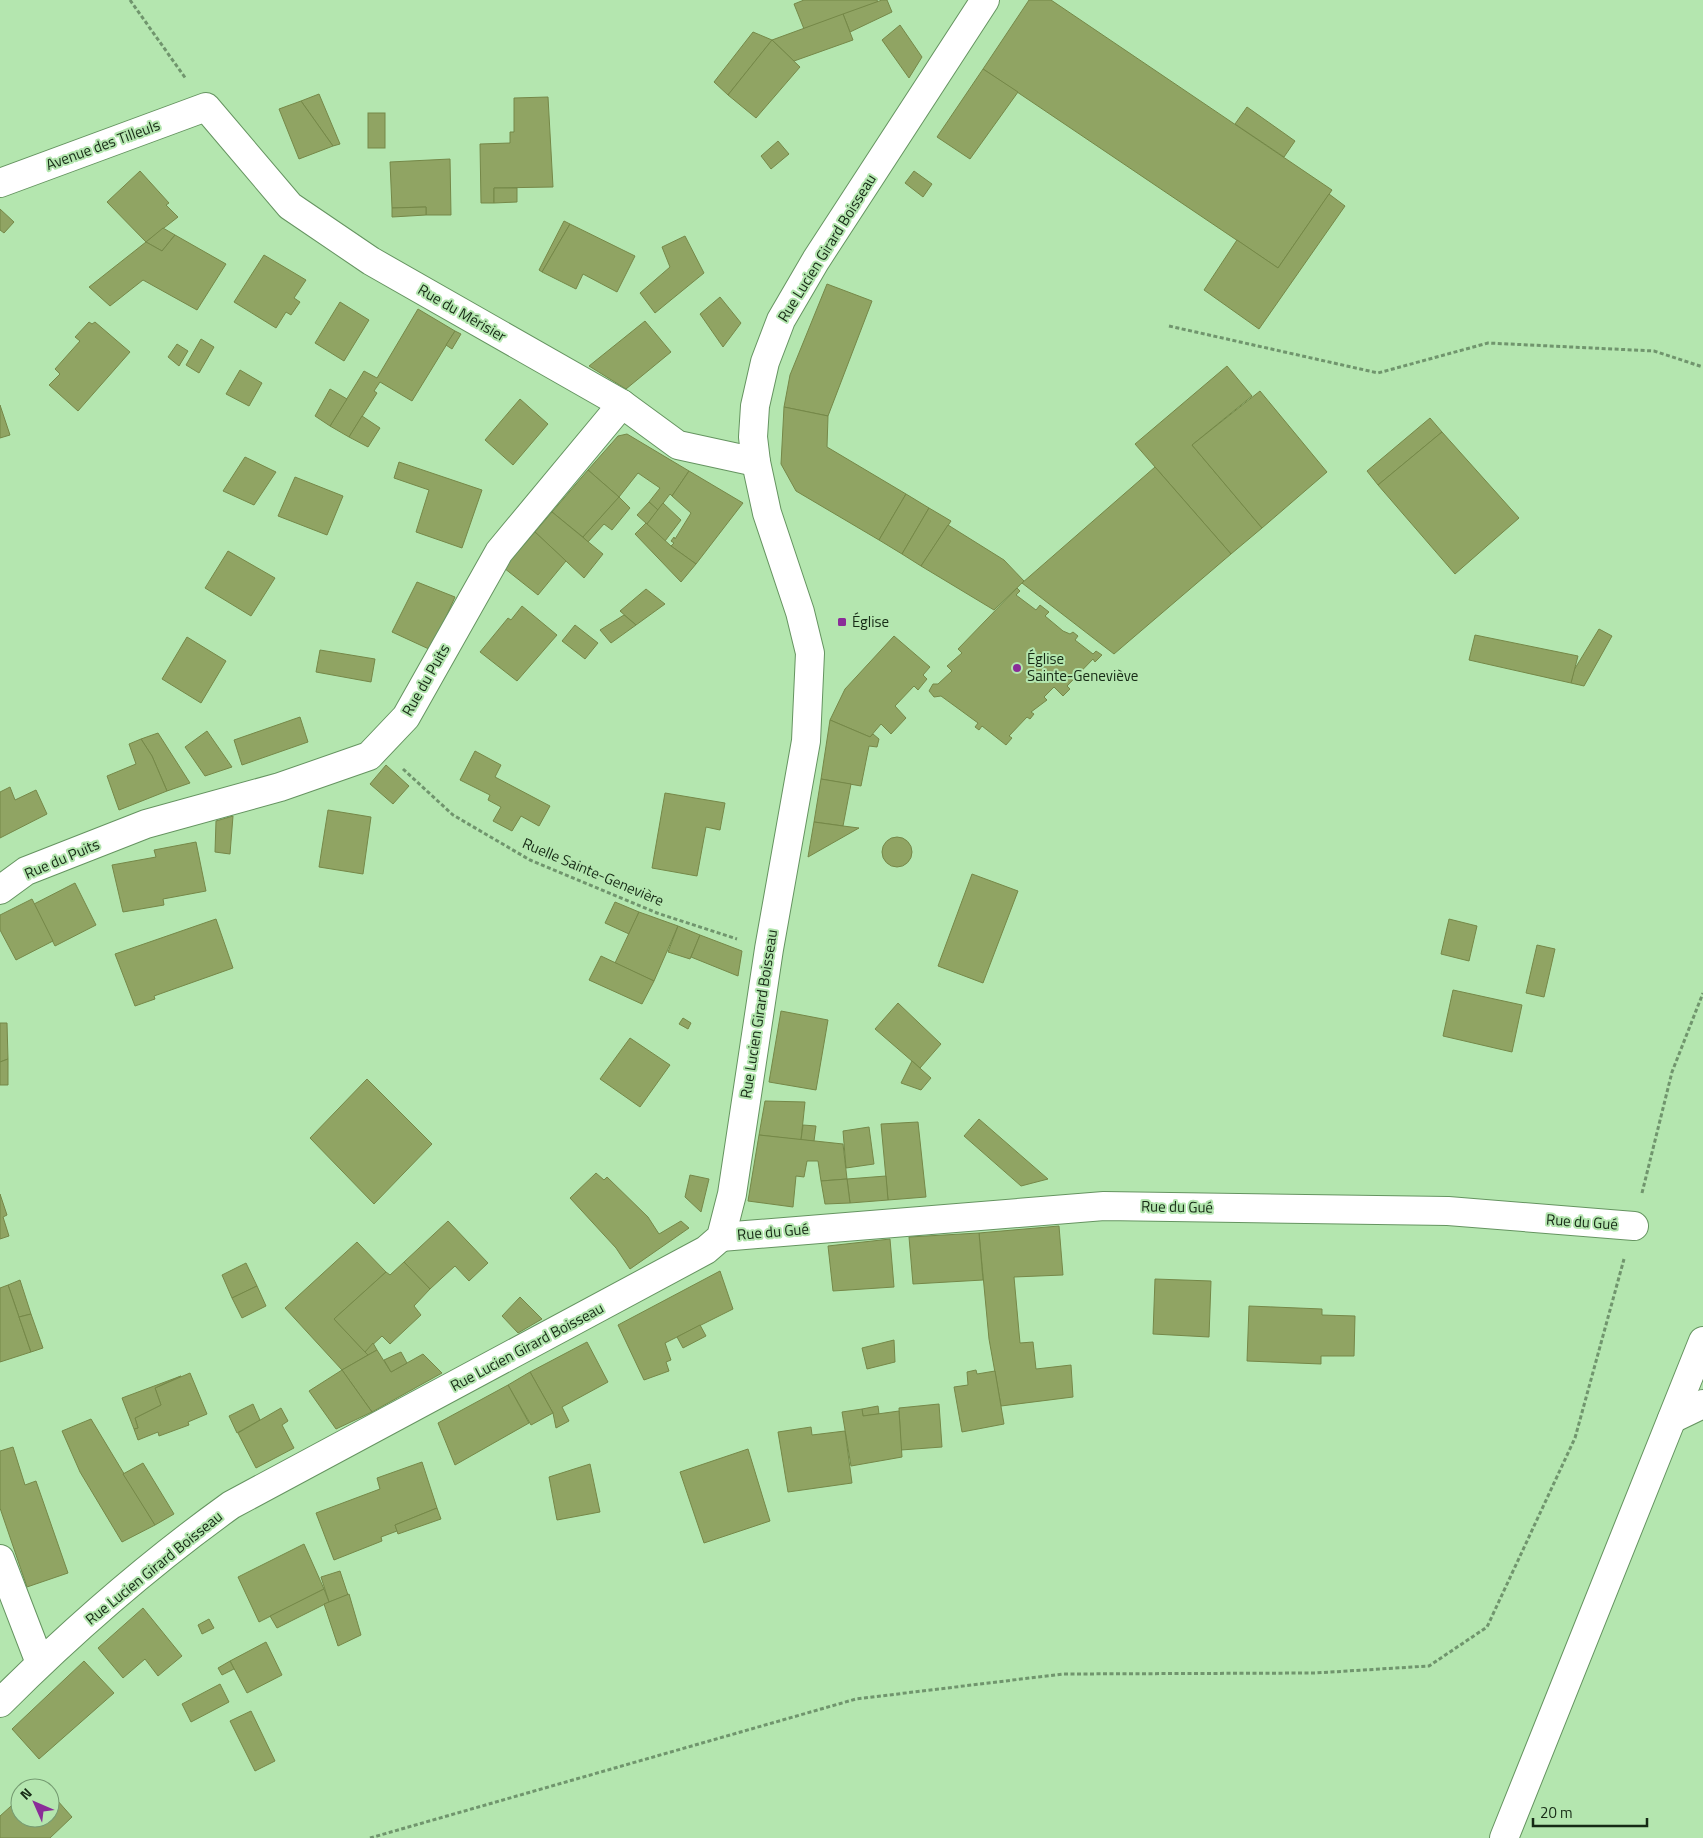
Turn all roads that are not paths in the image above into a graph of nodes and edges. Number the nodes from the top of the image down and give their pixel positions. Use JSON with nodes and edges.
{"nodes":[{"id":1,"x":986,"y":0,"type":"edge"},
{"id":2,"x":206,"y":107,"type":"joint"},
{"id":3,"x":0,"y":183,"type":"edge"},
{"id":4,"x":622,"y":404,"type":"junction"},
{"id":5,"x":756,"y":462,"type":"junction"},
{"id":6,"x":0,"y":890,"type":"edge"},
{"id":7,"x":1634,"y":1226,"type":"road end"},
{"id":8,"x":721,"y":1237,"type":"junction"},
{"id":9,"x":1703,"y":1341,"type":"edge"},
{"id":10,"x":1703,"y":1404,"type":"edge"},
{"id":11,"x":1672,"y":1419,"type":"junction"},
{"id":12,"x":0,"y":1559,"type":"edge"},
{"id":13,"x":40,"y":1663,"type":"junction"},
{"id":14,"x":0,"y":1703,"type":"edge"},
{"id":15,"x":1504,"y":1838,"type":"edge"}],
"edges":[{"from":1,"to":5,"type":"street","name":"Rue Lucien Girard Boisseau"},
{"from":2,"to":3,"type":"street","name":"Avenue des Tilleuls"},
{"from":2,"to":4,"type":"street","name":"Rue du Mérisier"},
{"from":4,"to":5,"type":"street","name":"Rue du Mérisier"},
{"from":4,"to":6,"type":"street","name":"Rue du Puits"},
{"from":5,"to":8,"type":"street","name":"Rue Lucien Girard Boisseau"},
{"from":7,"to":8,"type":"street","name":"Rue du Gué"},
{"from":8,"to":13,"type":"street","name":"Rue Lucien Girard Boisseau"},
{"from":9,"to":11,"type":"street"},
{"from":10,"to":11,"type":"street"},
{"from":11,"to":15,"type":"street"},
{"from":12,"to":13,"type":"street"},
{"from":13,"to":14,"type":"street","name":"Rue Lucien Girard Boisseau"}]}
